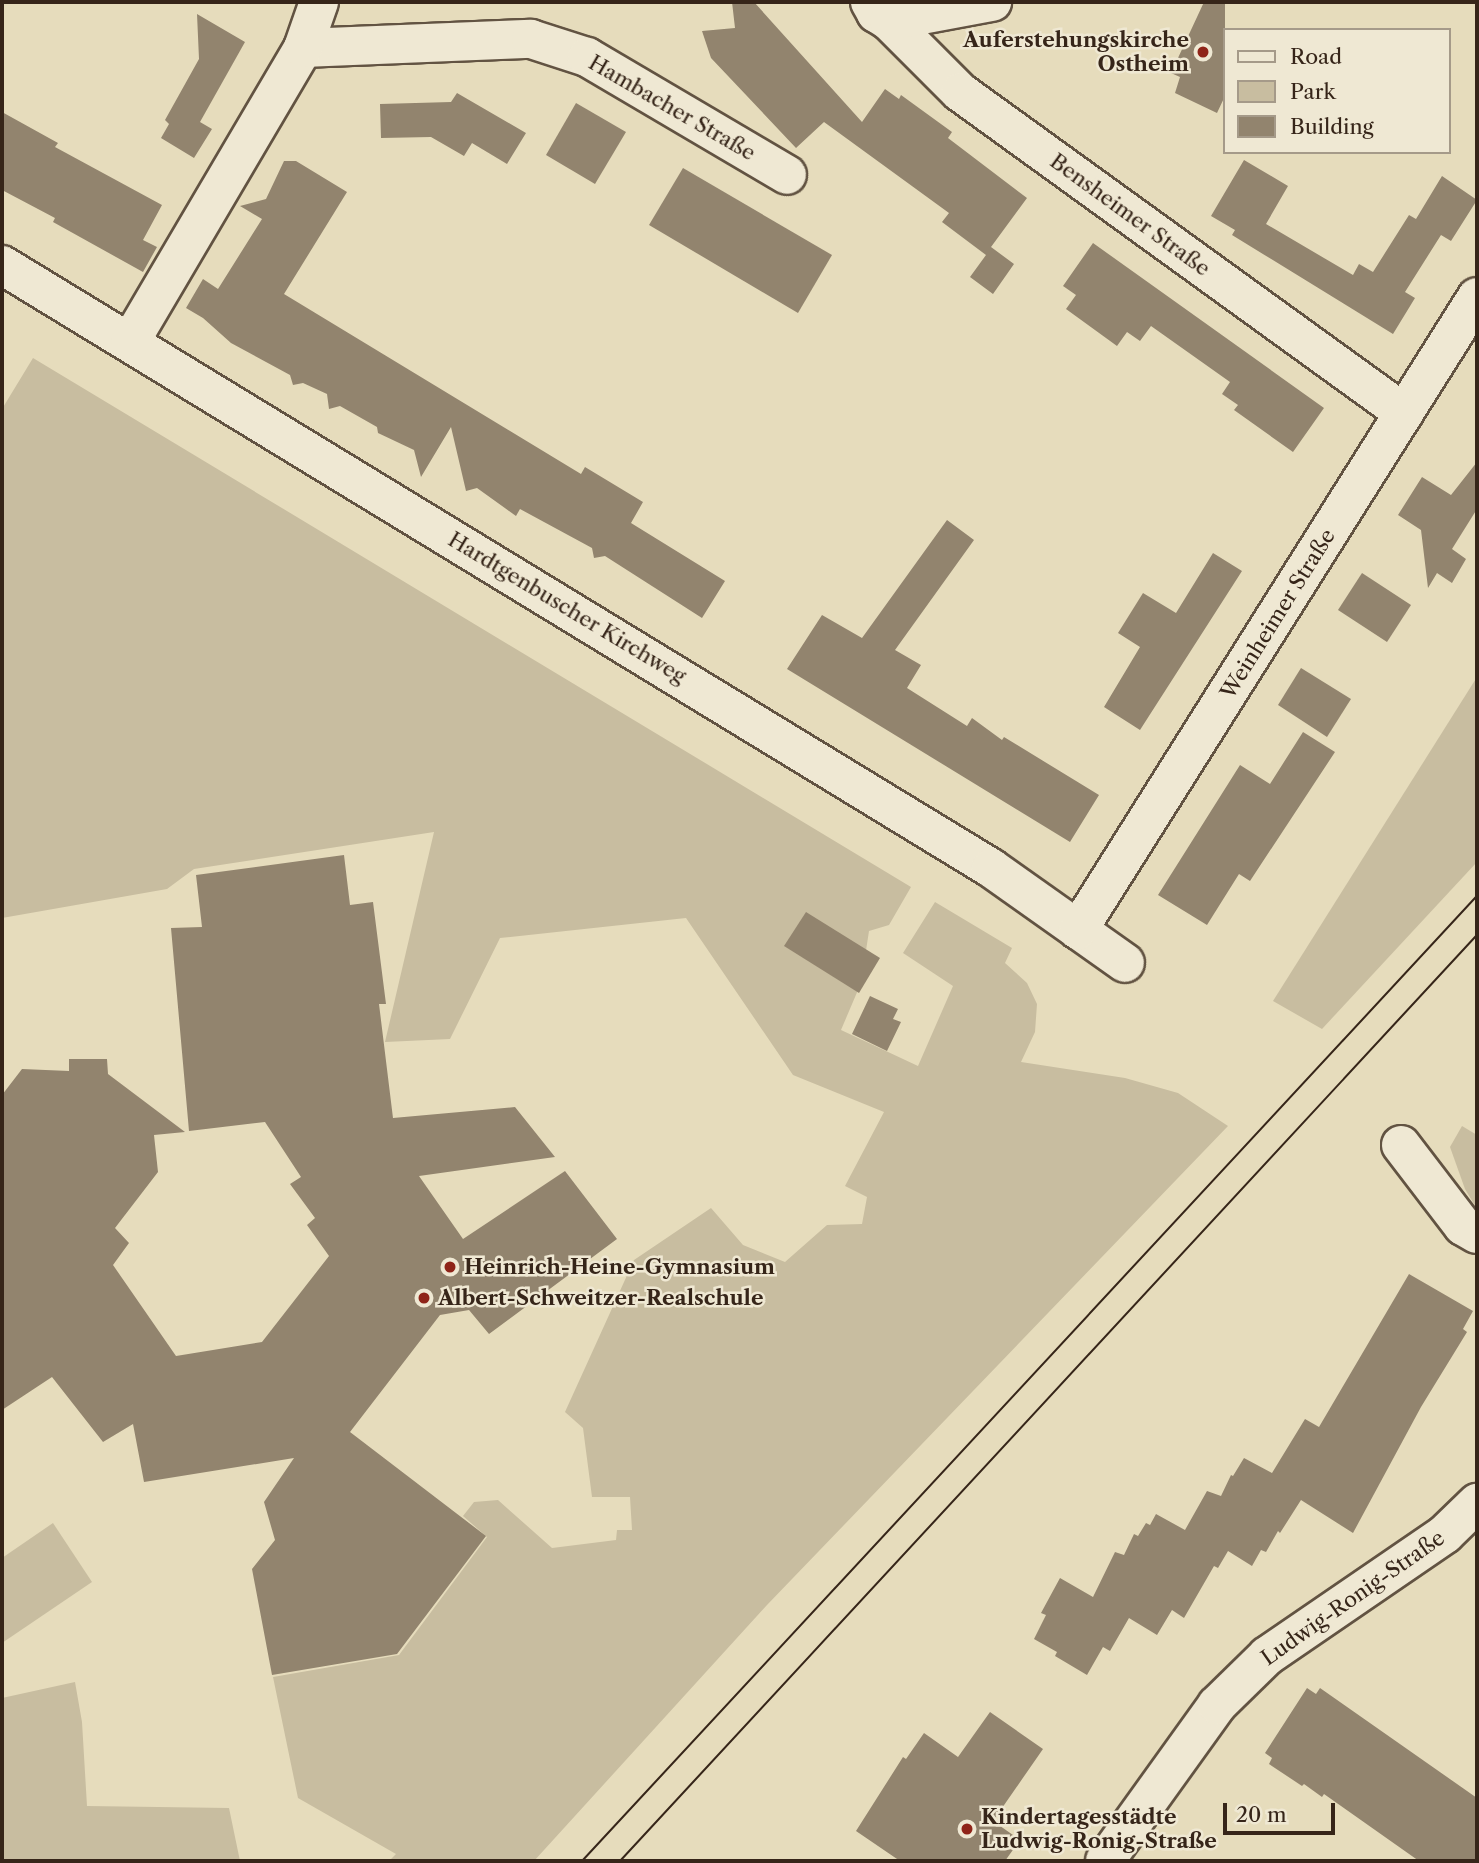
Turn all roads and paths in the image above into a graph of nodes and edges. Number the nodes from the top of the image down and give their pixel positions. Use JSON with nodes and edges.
{"nodes":[{"id":1,"x":319,"y":2,"type":"edge"},
{"id":2,"x":992,"y":2,"type":"edge"},
{"id":3,"x":880,"y":12,"type":"edge"},
{"id":4,"x":303,"y":48,"type":"junction"},
{"id":5,"x":787,"y":175,"type":"dead end"},
{"id":6,"x":2,"y":265,"type":"edge"},
{"id":7,"x":1477,"y":298,"type":"edge"},
{"id":8,"x":130,"y":342,"type":"junction"},
{"id":9,"x":1404,"y":413,"type":"junction"},
{"id":10,"x":1078,"y":930,"type":"junction"},
{"id":11,"x":1125,"y":964,"type":"dead end"},
{"id":12,"x":1401,"y":1145,"type":"dead end"},
{"id":13,"x":1477,"y":1234,"type":"edge"},
{"id":14,"x":1477,"y":1503,"type":"edge"},
{"id":15,"x":1105,"y":1861,"type":"edge"}],
"edges":[{"from":1,"to":4,"type":"street"},
{"from":2,"to":3,"type":"street"},
{"from":3,"to":9,"type":"street","name":"Bensheimer Straße"},
{"from":4,"to":5,"type":"street","name":"Hambacher Straße"},
{"from":4,"to":8,"type":"street"},
{"from":6,"to":8,"type":"street","name":"Hardtgenbuscher Kirchweg"},
{"from":7,"to":9,"type":"street","name":"Weinheimer Straße"},
{"from":8,"to":10,"type":"street","name":"Hardtgenbuscher Kirchweg"},
{"from":9,"to":10,"type":"street","name":"Weinheimer Straße"},
{"from":10,"to":11,"type":"street","name":"Hardtgenbuscher Kirchweg"},
{"from":12,"to":13,"type":"street"},
{"from":14,"to":15,"type":"street","name":"Ludwig-Ronig-Straße"}]}
